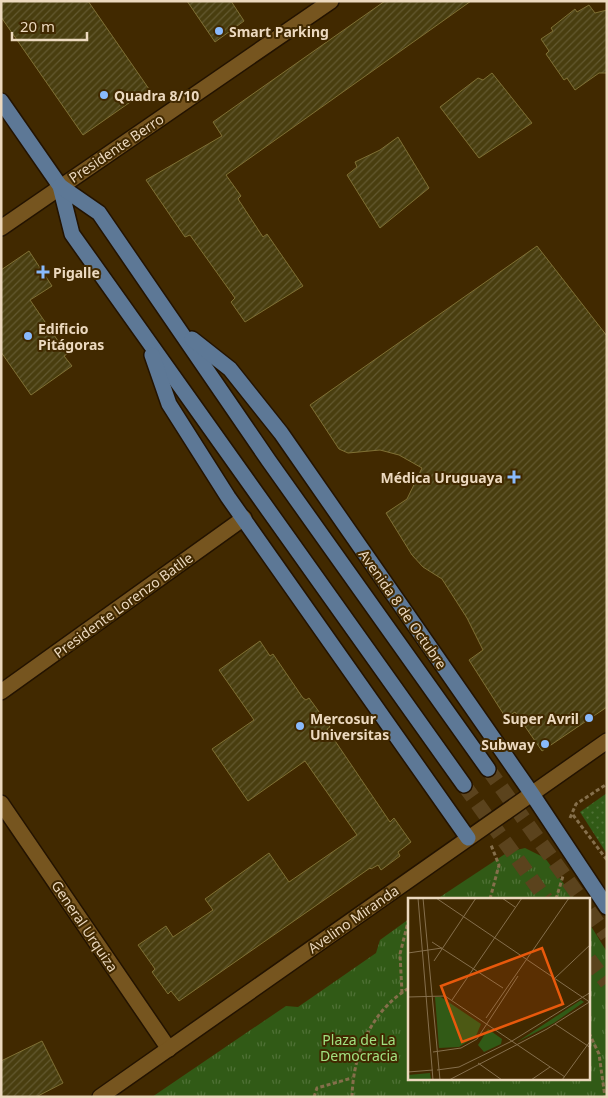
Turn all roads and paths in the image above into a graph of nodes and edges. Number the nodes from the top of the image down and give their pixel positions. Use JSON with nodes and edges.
{"nodes":[{"id":1,"x":331,"y":1,"type":"edge"},
{"id":2,"x":1,"y":101,"type":"edge"},
{"id":3,"x":60,"y":186,"type":"junction"},
{"id":4,"x":1,"y":228,"type":"edge"},
{"id":5,"x":179,"y":328,"type":"junction"},
{"id":6,"x":145,"y":338,"type":"junction"},
{"id":7,"x":244,"y":518,"type":"junction"},
{"id":8,"x":1,"y":692,"type":"edge"},
{"id":9,"x":607,"y":741,"type":"edge"},
{"id":10,"x":488,"y":769,"type":"tunnel mouth"},
{"id":11,"x":607,"y":784,"type":"edge"},
{"id":12,"x":464,"y":785,"type":"tunnel mouth"},
{"id":13,"x":532,"y":794,"type":"junction"},
{"id":14,"x":1,"y":803,"type":"edge"},
{"id":15,"x":573,"y":815,"type":"junction"},
{"id":16,"x":484,"y":827,"type":"junction"},
{"id":17,"x":556,"y":831,"type":"junction"},
{"id":18,"x":468,"y":838,"type":"junction"},
{"id":19,"x":607,"y":860,"type":"edge"},
{"id":20,"x":490,"y":898,"type":"edge"},
{"id":21,"x":607,"y":907,"type":"edge"},
{"id":22,"x":408,"y":922,"type":"edge"},
{"id":23,"x":408,"y":989,"type":"edge"},
{"id":24,"x":402,"y":993,"type":"junction"},
{"id":25,"x":590,"y":1035,"type":"edge"},
{"id":26,"x":169,"y":1049,"type":"junction"},
{"id":27,"x":352,"y":1078,"type":"junction"},
{"id":28,"x":100,"y":1097,"type":"edge"},
{"id":29,"x":314,"y":1097,"type":"edge"},
{"id":30,"x":352,"y":1097,"type":"edge"},
{"id":31,"x":605,"y":1097,"type":"edge"}],
"edges":[{"from":1,"to":3,"type":"street","name":"Presidente Berro"},
{"from":2,"to":3,"type":"main road","name":"Avenida 8 de Octubre"},
{"from":3,"to":4,"type":"street","name":"Presidente Berro"},
{"from":3,"to":5,"type":"main road","name":"Avenida 8 de Octubre"},
{"from":3,"to":6,"type":"main road","name":"Avenida 8 de Octubre"},
{"from":5,"to":10,"type":"main road","name":"Avenida 8 de Octubre"},
{"from":5,"to":13,"type":"main road","name":"Avenida 8 de Octubre"},
{"from":6,"to":7,"type":"main road","name":"Avenida 8 de Octubre"},
{"from":6,"to":12,"type":"main road","name":"Avenida 8 de Octubre"},
{"from":7,"to":8,"type":"street","name":"Presidente Lorenzo Batlle"},
{"from":7,"to":18,"type":"main road","name":"Avenida 8 de Octubre"},
{"from":9,"to":13,"type":"street","name":"Avelino Miranda"},
{"from":11,"to":15,"type":"path"},
{"from":13,"to":16,"type":"street","name":"Avelino Miranda"},
{"from":13,"to":17,"type":"main road","name":"Avenida 8 de Octubre"},
{"from":14,"to":26,"type":"street","name":"General Urquiza"},
{"from":15,"to":17,"type":"path"},
{"from":15,"to":19,"type":"path"},
{"from":16,"to":18,"type":"street","name":"Avelino Miranda"},
{"from":16,"to":20,"type":"path"},
{"from":17,"to":21,"type":"main road","name":"Avenida 8 de Octubre"},
{"from":18,"to":26,"type":"street","name":"Avelino Miranda"},
{"from":22,"to":24,"type":"path"},
{"from":23,"to":24,"type":"path"},
{"from":24,"to":27,"type":"path"},
{"from":25,"to":31,"type":"path"},
{"from":26,"to":28,"type":"street","name":"Avelino Miranda"},
{"from":27,"to":29,"type":"path"},
{"from":27,"to":30,"type":"path"}]}
